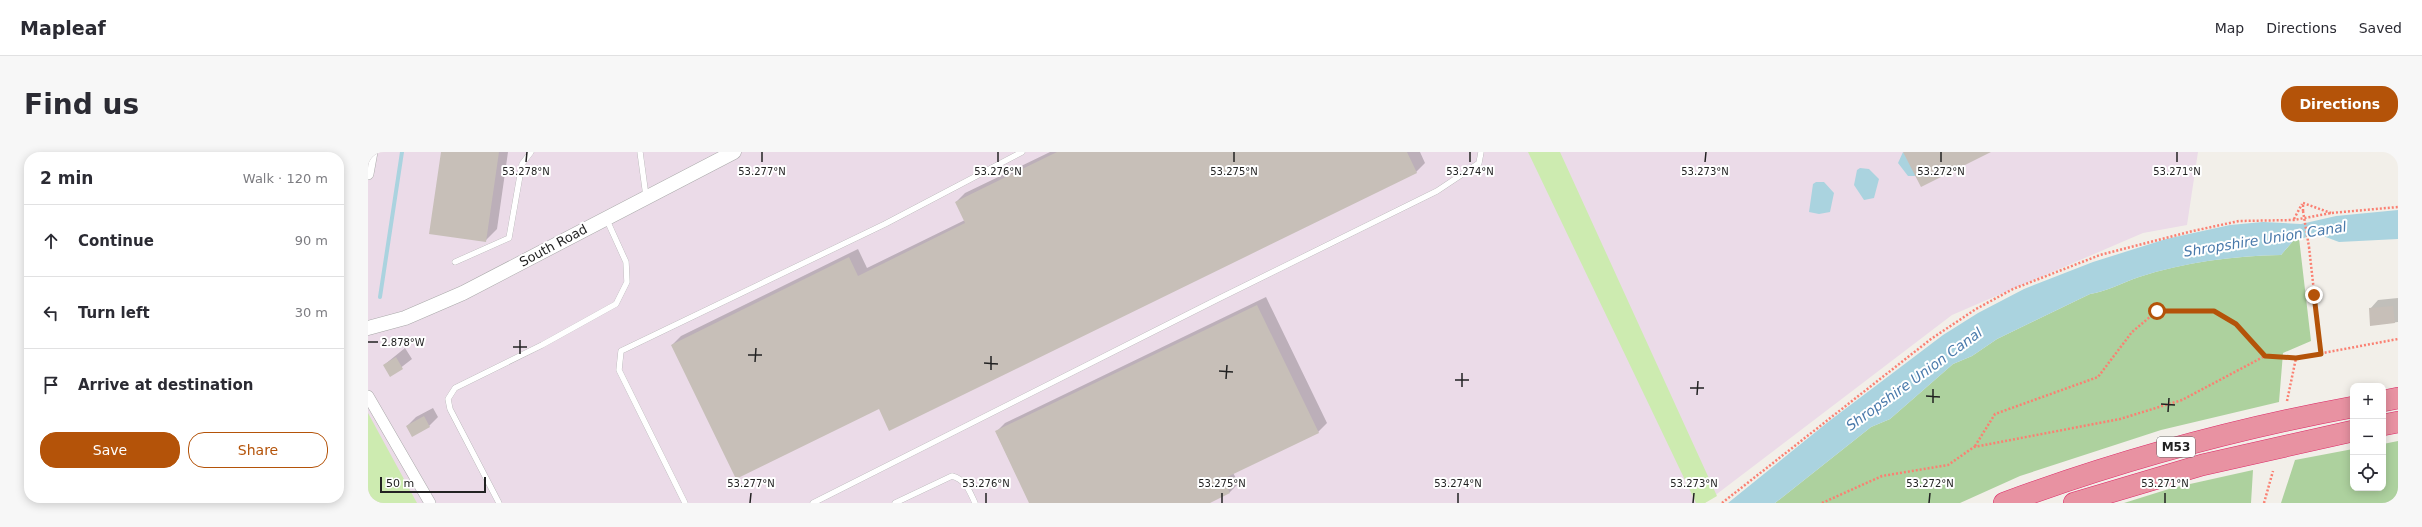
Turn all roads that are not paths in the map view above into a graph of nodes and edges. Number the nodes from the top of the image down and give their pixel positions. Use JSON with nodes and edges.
{"nodes":[{"id":1,"x":372,"y":152,"type":"edge"},
{"id":2,"x":530,"y":152,"type":"edge"},
{"id":3,"x":640,"y":152,"type":"edge"},
{"id":4,"x":734,"y":152,"type":"edge"},
{"id":5,"x":1022,"y":152,"type":"edge"},
{"id":6,"x":1481,"y":152,"type":"edge"},
{"id":7,"x":368,"y":174,"type":"edge"},
{"id":8,"x":646,"y":196,"type":"junction"},
{"id":9,"x":606,"y":218,"type":"junction"},
{"id":10,"x":455,"y":262,"type":"dead end"},
{"id":11,"x":368,"y":328,"type":"edge"},
{"id":12,"x":368,"y":396,"type":"edge"},
{"id":13,"x":2398,"y":398,"type":"edge"},
{"id":14,"x":2386,"y":400,"type":"edge"},
{"id":15,"x":2350,"y":407,"type":"edge"},
{"id":16,"x":2398,"y":422,"type":"edge"},
{"id":17,"x":2386,"y":424,"type":"edge"},
{"id":18,"x":2350,"y":432,"type":"edge"},
{"id":19,"x":430,"y":503,"type":"edge"},
{"id":20,"x":499,"y":503,"type":"edge"},
{"id":21,"x":685,"y":503,"type":"edge"},
{"id":22,"x":813,"y":503,"type":"edge"},
{"id":23,"x":895,"y":503,"type":"edge"},
{"id":24,"x":975,"y":503,"type":"edge"},
{"id":25,"x":2004,"y":503,"type":"edge"},
{"id":26,"x":2074,"y":503,"type":"edge"}],
"edges":[{"from":1,"to":7,"type":"street"},
{"from":2,"to":10,"type":"lane"},
{"from":3,"to":8,"type":"lane"},
{"from":4,"to":8,"type":"street","name":"South Road"},
{"from":5,"to":21,"type":"lane"},
{"from":6,"to":22,"type":"lane"},
{"from":8,"to":9,"type":"street","name":"South Road"},
{"from":9,"to":11,"type":"street","name":"South Road"},
{"from":9,"to":20,"type":"lane"},
{"from":12,"to":19,"type":"street"},
{"from":13,"to":14,"type":"highway"},
{"from":15,"to":25,"type":"highway","number":"M53"},
{"from":16,"to":17,"type":"highway"},
{"from":18,"to":26,"type":"highway","number":"M53"},
{"from":23,"to":24,"type":"lane"}]}
